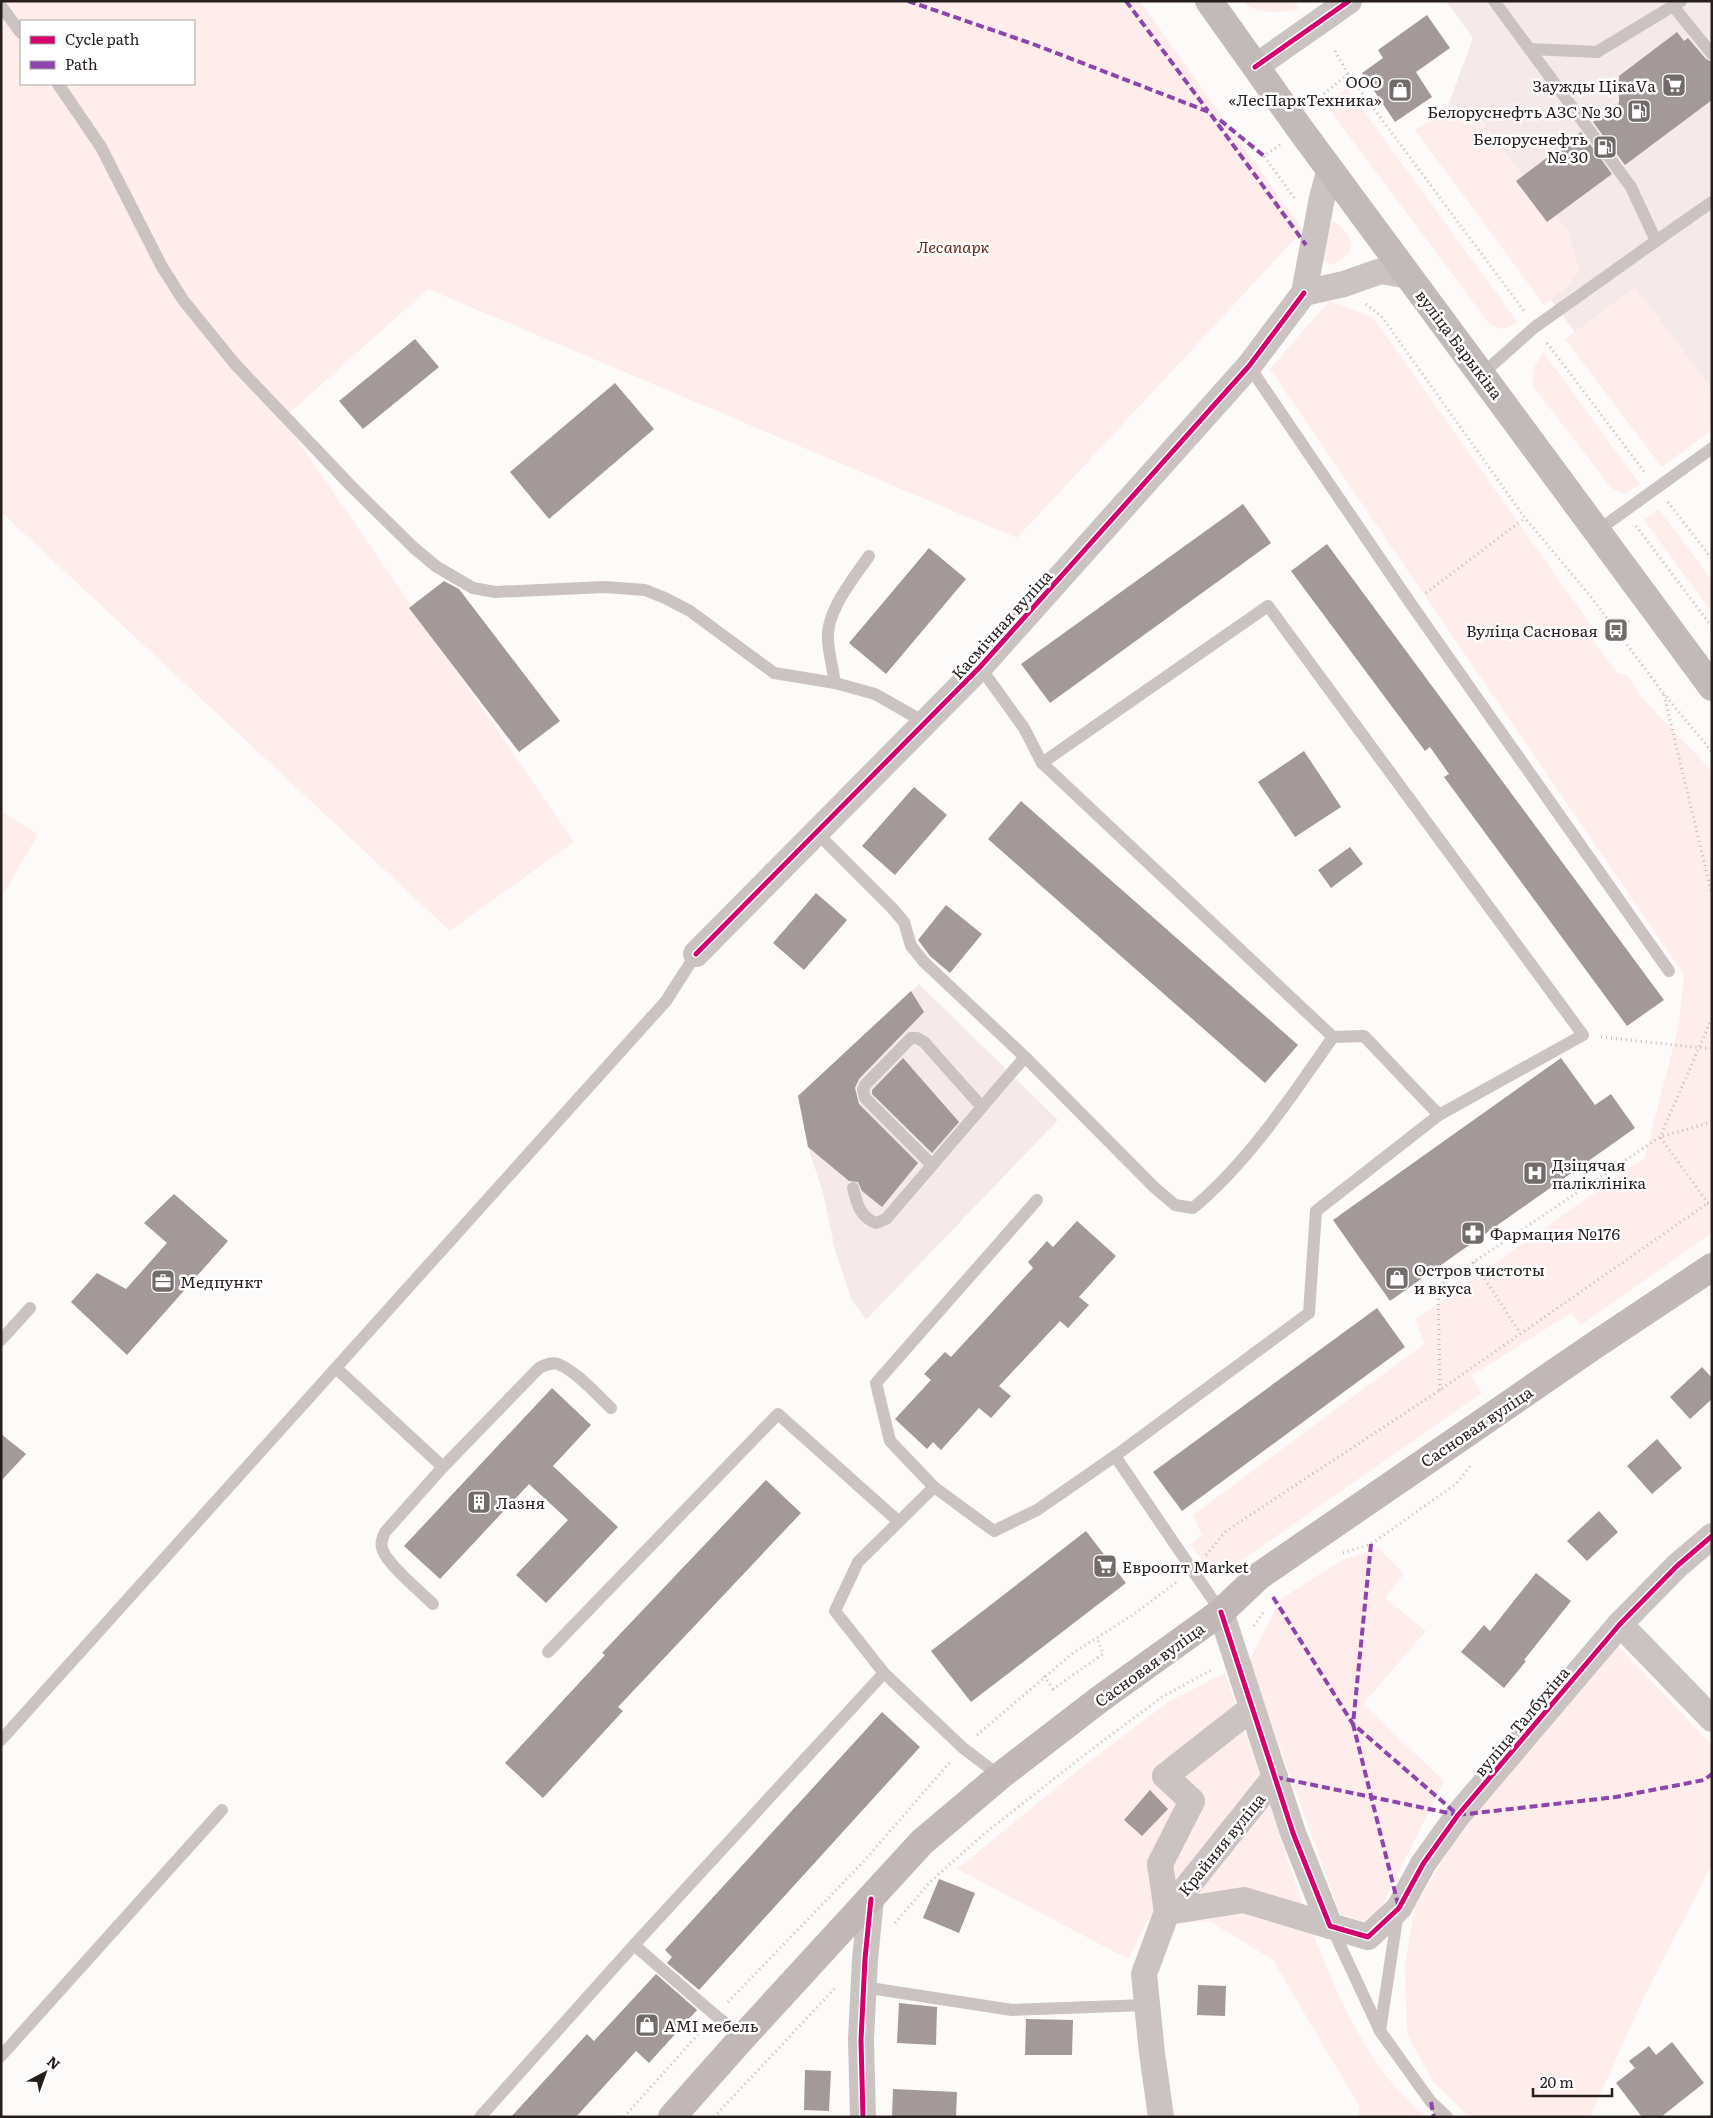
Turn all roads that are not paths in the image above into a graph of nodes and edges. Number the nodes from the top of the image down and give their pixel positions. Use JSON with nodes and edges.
{"nodes":[{"id":1,"x":1209,"y":1,"type":"edge"},
{"id":2,"x":1348,"y":1,"type":"edge"},
{"id":3,"x":1494,"y":1,"type":"edge"},
{"id":4,"x":1677,"y":4,"type":"edge"},
{"id":5,"x":1,"y":6,"type":"edge"},
{"id":6,"x":20,"y":32,"type":"edge"},
{"id":7,"x":1530,"y":49,"type":"junction"},
{"id":8,"x":1712,"y":54,"type":"edge"},
{"id":9,"x":1255,"y":67,"type":"junction"},
{"id":10,"x":59,"y":85,"type":"edge"},
{"id":11,"x":1330,"y":168,"type":"junction"},
{"id":12,"x":1712,"y":202,"type":"edge"},
{"id":13,"x":1656,"y":241,"type":"junction"},
{"id":14,"x":1409,"y":276,"type":"junction"},
{"id":15,"x":1304,"y":293,"type":"junction"},
{"id":16,"x":1249,"y":366,"type":"junction"},
{"id":17,"x":1482,"y":374,"type":"junction"},
{"id":18,"x":1712,"y":448,"type":"edge"},
{"id":19,"x":1597,"y":531,"type":"junction"},
{"id":20,"x":869,"y":556,"type":"dead end"},
{"id":21,"x":980,"y":667,"type":"junction"},
{"id":22,"x":835,"y":683,"type":"junction"},
{"id":23,"x":1712,"y":687,"type":"edge"},
{"id":24,"x":926,"y":723,"type":"junction"},
{"id":25,"x":1042,"y":763,"type":"junction"},
{"id":26,"x":817,"y":833,"type":"junction"},
{"id":27,"x":696,"y":954,"type":"joint"},
{"id":28,"x":1669,"y":971,"type":"dead end"},
{"id":29,"x":1333,"y":1037,"type":"junction"},
{"id":30,"x":1025,"y":1057,"type":"junction"},
{"id":31,"x":981,"y":1106,"type":"junction"},
{"id":32,"x":1439,"y":1115,"type":"junction"},
{"id":33,"x":932,"y":1165,"type":"junction"},
{"id":34,"x":853,"y":1188,"type":"dead end"},
{"id":35,"x":1037,"y":1200,"type":"dead end"},
{"id":36,"x":1712,"y":1267,"type":"edge"},
{"id":37,"x":30,"y":1308,"type":"dead end"},
{"id":38,"x":1,"y":1340,"type":"edge"},
{"id":39,"x":336,"y":1368,"type":"junction"},
{"id":40,"x":611,"y":1408,"type":"dead end"},
{"id":41,"x":1116,"y":1456,"type":"junction"},
{"id":42,"x":443,"y":1467,"type":"junction"},
{"id":43,"x":934,"y":1487,"type":"junction"},
{"id":44,"x":898,"y":1521,"type":"junction"},
{"id":45,"x":1712,"y":1536,"type":"edge"},
{"id":46,"x":433,"y":1604,"type":"dead end"},
{"id":47,"x":1221,"y":1612,"type":"junction"},
{"id":48,"x":1620,"y":1624,"type":"junction"},
{"id":49,"x":548,"y":1652,"type":"dead end"},
{"id":50,"x":884,"y":1673,"type":"junction"},
{"id":51,"x":1252,"y":1708,"type":"junction"},
{"id":52,"x":1712,"y":1719,"type":"edge"},
{"id":53,"x":1,"y":1740,"type":"edge"},
{"id":54,"x":1000,"y":1776,"type":"junction"},
{"id":55,"x":1275,"y":1777,"type":"junction"},
{"id":56,"x":222,"y":1810,"type":"dead end"},
{"id":57,"x":871,"y":1899,"type":"junction"},
{"id":58,"x":1399,"y":1908,"type":"junction"},
{"id":59,"x":1167,"y":1912,"type":"junction"},
{"id":60,"x":1330,"y":1926,"type":"junction"},
{"id":61,"x":634,"y":1946,"type":"junction"},
{"id":62,"x":863,"y":1987,"type":"junction"},
{"id":63,"x":1147,"y":2005,"type":"junction"},
{"id":64,"x":1380,"y":2030,"type":"junction"},
{"id":65,"x":743,"y":2036,"type":"junction"},
{"id":66,"x":1,"y":2056,"type":"edge"},
{"id":67,"x":480,"y":2117,"type":"edge"},
{"id":68,"x":672,"y":2117,"type":"edge"},
{"id":69,"x":863,"y":2117,"type":"edge"},
{"id":70,"x":1161,"y":2117,"type":"edge"},
{"id":71,"x":1447,"y":2117,"type":"edge"}],
"edges":[{"from":1,"to":9,"type":"main road","name":"вуліца Барыкіна"},
{"from":2,"to":9,"type":"street"},
{"from":3,"to":7,"type":"lane"},
{"from":4,"to":7,"type":"lane"},
{"from":4,"to":8,"type":"lane"},
{"from":5,"to":6,"type":"lane"},
{"from":7,"to":13,"type":"lane"},
{"from":9,"to":11,"type":"main road","name":"вуліца Барыкіна"},
{"from":10,"to":22,"type":"lane"},
{"from":11,"to":14,"type":"main road","name":"вуліца Барыкіна"},
{"from":11,"to":15,"type":"street","name":"Касмічная вуліца"},
{"from":12,"to":13,"type":"lane"},
{"from":13,"to":17,"type":"lane"},
{"from":14,"to":15,"type":"street"},
{"from":14,"to":17,"type":"main road","name":"вуліца Барыкіна"},
{"from":15,"to":16,"type":"street","name":"Касмічная вуліца"},
{"from":16,"to":21,"type":"street","name":"Касмічная вуліца"},
{"from":16,"to":28,"type":"lane"},
{"from":17,"to":19,"type":"main road","name":"вуліца Барыкіна"},
{"from":18,"to":19,"type":"lane"},
{"from":19,"to":23,"type":"main road","name":"вуліца Барыкіна"},
{"from":20,"to":22,"type":"lane"},
{"from":21,"to":24,"type":"street","name":"Касмічная вуліца"},
{"from":21,"to":25,"type":"lane"},
{"from":22,"to":24,"type":"lane"},
{"from":24,"to":26,"type":"street","name":"Касмічная вуліца"},
{"from":25,"to":29,"type":"lane"},
{"from":25,"to":32,"type":"lane"},
{"from":26,"to":27,"type":"street","name":"Касмічная вуліца"},
{"from":26,"to":30,"type":"lane"},
{"from":27,"to":39,"type":"lane"},
{"from":29,"to":30,"type":"lane"},
{"from":29,"to":32,"type":"lane"},
{"from":30,"to":31,"type":"lane"},
{"from":31,"to":33,"type":"lane"},
{"from":31,"to":33,"type":"lane"},
{"from":32,"to":41,"type":"lane"},
{"from":33,"to":34,"type":"lane"},
{"from":35,"to":43,"type":"lane"},
{"from":36,"to":47,"type":"main road","name":"Сасновая вуліца"},
{"from":37,"to":38,"type":"lane"},
{"from":39,"to":42,"type":"lane"},
{"from":39,"to":53,"type":"lane"},
{"from":40,"to":42,"type":"lane"},
{"from":41,"to":43,"type":"lane"},
{"from":41,"to":47,"type":"lane"},
{"from":42,"to":46,"type":"lane"},
{"from":43,"to":44,"type":"lane"},
{"from":44,"to":49,"type":"lane"},
{"from":44,"to":50,"type":"lane"},
{"from":45,"to":48,"type":"street","name":"вуліца Талбухіна"},
{"from":47,"to":51,"type":"street"},
{"from":47,"to":54,"type":"main road","name":"Сасновая вуліца"},
{"from":48,"to":52,"type":"street"},
{"from":48,"to":58,"type":"street","name":"вуліца Талбухіна"},
{"from":50,"to":54,"type":"lane"},
{"from":50,"to":61,"type":"lane"},
{"from":51,"to":55,"type":"street"},
{"from":51,"to":59,"type":"street","name":"Крайняя вуліца"},
{"from":54,"to":57,"type":"main road","name":"Сасновая вуліца"},
{"from":55,"to":59,"type":"street","name":"Крайняя вуліца"},
{"from":55,"to":60,"type":"street"},
{"from":56,"to":66,"type":"lane"},
{"from":57,"to":62,"type":"street"},
{"from":57,"to":65,"type":"main road","name":"Сасновая вуліца"},
{"from":58,"to":60,"type":"street","name":"вуліца Талбухіна"},
{"from":58,"to":64,"type":"lane"},
{"from":59,"to":60,"type":"street"},
{"from":59,"to":63,"type":"street","name":"Крайняя вуліца"},
{"from":60,"to":64,"type":"lane"},
{"from":61,"to":65,"type":"lane"},
{"from":61,"to":67,"type":"lane"},
{"from":62,"to":63,"type":"lane"},
{"from":62,"to":69,"type":"street"},
{"from":63,"to":70,"type":"street","name":"Крайняя вуліца"},
{"from":64,"to":71,"type":"lane"},
{"from":65,"to":68,"type":"main road","name":"Сасновая вуліца"}]}
